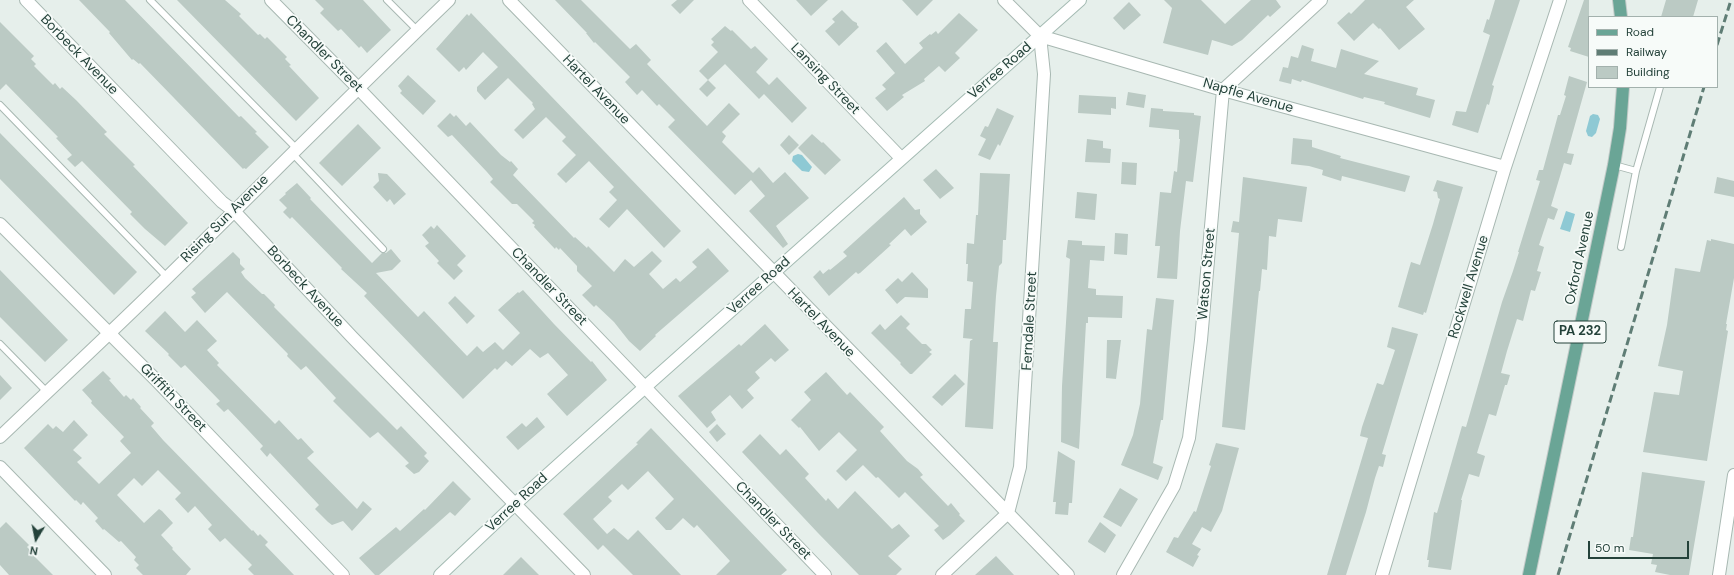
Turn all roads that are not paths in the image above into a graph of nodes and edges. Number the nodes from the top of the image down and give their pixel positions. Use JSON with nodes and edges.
{"nodes":[{"id":1,"x":26,"y":0,"type":"edge"},
{"id":2,"x":150,"y":0,"type":"edge"},
{"id":3,"x":272,"y":0,"type":"edge"},
{"id":4,"x":388,"y":0,"type":"edge"},
{"id":5,"x":449,"y":0,"type":"edge"},
{"id":6,"x":509,"y":0,"type":"edge"},
{"id":7,"x":749,"y":0,"type":"edge"},
{"id":8,"x":1004,"y":0,"type":"edge"},
{"id":9,"x":1080,"y":0,"type":"edge"},
{"id":10,"x":1321,"y":0,"type":"edge"},
{"id":11,"x":1560,"y":0,"type":"edge"},
{"id":12,"x":1619,"y":0,"type":"edge"},
{"id":13,"x":1621,"y":16,"type":"edge"},
{"id":14,"x":417,"y":30,"type":"junction"},
{"id":15,"x":1040,"y":36,"type":"junction"},
{"id":16,"x":1624,"y":88,"type":"edge"},
{"id":17,"x":1660,"y":88,"type":"edge"},
{"id":18,"x":359,"y":89,"type":"junction"},
{"id":19,"x":1223,"y":90,"type":"junction"},
{"id":20,"x":0,"y":105,"type":"edge"},
{"id":21,"x":294,"y":150,"type":"junction"},
{"id":22,"x":901,"y":158,"type":"junction"},
{"id":23,"x":1614,"y":165,"type":"junction"},
{"id":24,"x":1505,"y":167,"type":"junction"},
{"id":25,"x":1636,"y":171,"type":"junction"},
{"id":26,"x":234,"y":211,"type":"junction"},
{"id":27,"x":0,"y":224,"type":"edge"},
{"id":28,"x":1621,"y":247,"type":"dead end"},
{"id":29,"x":383,"y":249,"type":"dead end"},
{"id":30,"x":773,"y":273,"type":"junction"},
{"id":31,"x":167,"y":276,"type":"junction"},
{"id":32,"x":108,"y":333,"type":"junction"},
{"id":33,"x":0,"y":344,"type":"edge"},
{"id":34,"x":644,"y":388,"type":"junction"},
{"id":35,"x":47,"y":392,"type":"junction"},
{"id":36,"x":0,"y":437,"type":"edge"},
{"id":37,"x":0,"y":467,"type":"edge"},
{"id":38,"x":1734,"y":475,"type":"edge"},
{"id":39,"x":515,"y":504,"type":"junction"},
{"id":40,"x":1008,"y":514,"type":"junction"},
{"id":41,"x":105,"y":575,"type":"edge"},
{"id":42,"x":343,"y":575,"type":"edge"},
{"id":43,"x":440,"y":575,"type":"edge"},
{"id":44,"x":584,"y":575,"type":"edge"},
{"id":45,"x":826,"y":575,"type":"edge"},
{"id":46,"x":942,"y":575,"type":"edge"},
{"id":47,"x":1068,"y":575,"type":"edge"},
{"id":48,"x":1123,"y":575,"type":"edge"},
{"id":49,"x":1382,"y":575,"type":"edge"},
{"id":50,"x":1529,"y":575,"type":"edge"},
{"id":51,"x":1719,"y":575,"type":"edge"}],
"edges":[{"from":1,"to":26,"type":"street","name":"Borbeck Avenue"},
{"from":2,"to":21,"type":"lane"},
{"from":3,"to":18,"type":"street","name":"Chandler Street"},
{"from":4,"to":14,"type":"lane"},
{"from":5,"to":14,"type":"street","name":"Rising Sun Avenue"},
{"from":6,"to":30,"type":"street","name":"Hartel Avenue"},
{"from":7,"to":22,"type":"street","name":"Lansing Street"},
{"from":8,"to":15,"type":"street","name":"Napfle Avenue"},
{"from":9,"to":15,"type":"street","name":"Verree Road"},
{"from":10,"to":19,"type":"street"},
{"from":11,"to":24,"type":"street","name":"Rockwell Avenue"},
{"from":12,"to":13,"type":"main road"},
{"from":14,"to":18,"type":"street","name":"Rising Sun Avenue"},
{"from":15,"to":19,"type":"street","name":"Napfle Avenue"},
{"from":15,"to":22,"type":"street","name":"Verree Road"},
{"from":15,"to":40,"type":"street","name":"Ferndale Street"},
{"from":16,"to":23,"type":"main road","name":"Oxford Avenue","number":"PA 232"},
{"from":17,"to":25,"type":"lane"},
{"from":18,"to":21,"type":"street","name":"Rising Sun Avenue"},
{"from":18,"to":34,"type":"street","name":"Chandler Street"},
{"from":19,"to":24,"type":"street","name":"Napfle Avenue"},
{"from":19,"to":48,"type":"street","name":"Watson Street"},
{"from":20,"to":31,"type":"lane"},
{"from":21,"to":26,"type":"street","name":"Rising Sun Avenue"},
{"from":21,"to":29,"type":"lane"},
{"from":22,"to":30,"type":"street","name":"Verree Road"},
{"from":23,"to":25,"type":"lane"},
{"from":23,"to":50,"type":"main road","name":"Oxford Avenue","number":"PA 232"},
{"from":24,"to":49,"type":"street","name":"Rockwell Avenue"},
{"from":25,"to":28,"type":"lane"},
{"from":26,"to":31,"type":"street","name":"Rising Sun Avenue"},
{"from":26,"to":39,"type":"street","name":"Borbeck Avenue"},
{"from":27,"to":32,"type":"street","name":"Griffith Street"},
{"from":30,"to":34,"type":"street","name":"Verree Road"},
{"from":30,"to":40,"type":"street","name":"Hartel Avenue"},
{"from":31,"to":32,"type":"street","name":"Rising Sun Avenue"},
{"from":32,"to":35,"type":"street","name":"Rising Sun Avenue"},
{"from":32,"to":42,"type":"street","name":"Griffith Street"},
{"from":33,"to":35,"type":"lane"},
{"from":34,"to":39,"type":"street","name":"Verree Road"},
{"from":34,"to":45,"type":"street","name":"Chandler Street"},
{"from":35,"to":36,"type":"street","name":"Rising Sun Avenue"},
{"from":37,"to":41,"type":"street"},
{"from":38,"to":51,"type":"street"},
{"from":39,"to":43,"type":"street","name":"Verree Road"},
{"from":39,"to":44,"type":"street","name":"Borbeck Avenue"},
{"from":40,"to":46,"type":"street"},
{"from":40,"to":47,"type":"street","name":"Hartel Avenue"}]}
